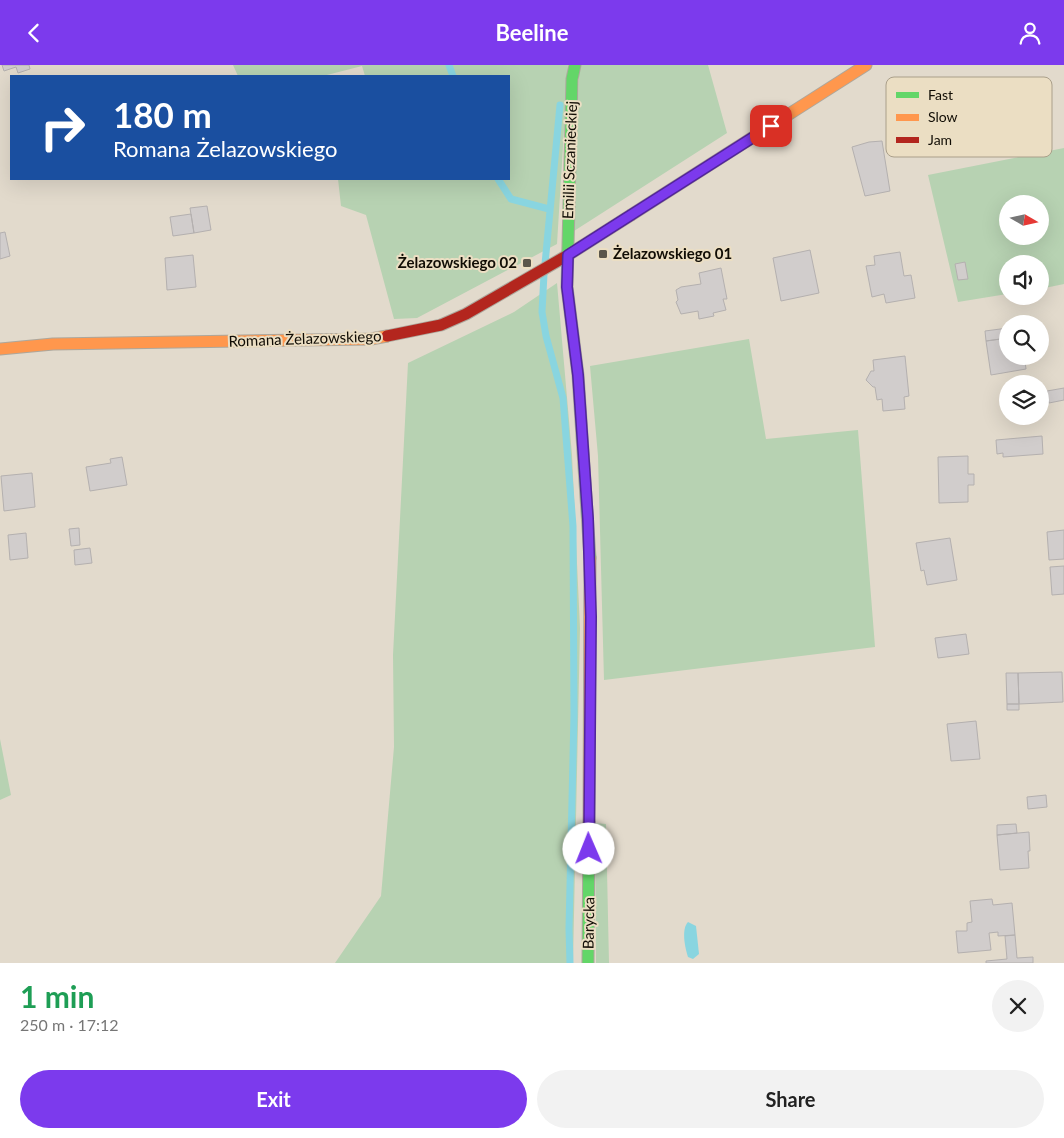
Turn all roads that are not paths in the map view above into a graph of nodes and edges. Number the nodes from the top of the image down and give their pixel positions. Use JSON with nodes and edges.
{"nodes":[{"id":1,"x":575,"y":65,"type":"edge"},
{"id":2,"x":866,"y":65,"type":"edge"},
{"id":3,"x":563,"y":258,"type":"junction"},
{"id":4,"x":0,"y":349,"type":"edge"},
{"id":5,"x":588,"y":963,"type":"edge"}],
"edges":[{"from":1,"to":3,"type":"street","name":"Emilii Sczanieckiej"},
{"from":2,"to":3,"type":"street","name":"Romana Żelazowskiego"},
{"from":3,"to":4,"type":"street","name":"Romana Żelazowskiego"},
{"from":3,"to":5,"type":"street","name":"Barycka"}]}
